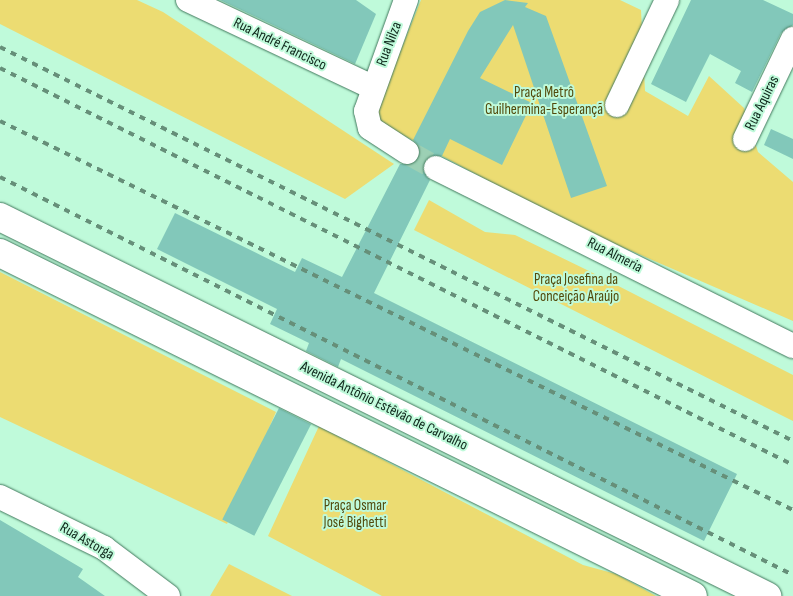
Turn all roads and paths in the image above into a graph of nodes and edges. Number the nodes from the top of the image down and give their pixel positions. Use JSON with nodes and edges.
{"nodes":[{"id":1,"x":188,"y":0,"type":"edge"},
{"id":2,"x":667,"y":0,"type":"edge"},
{"id":3,"x":404,"y":1,"type":"edge"},
{"id":4,"x":793,"y":39,"type":"edge"},
{"id":5,"x":372,"y":87,"type":"junction"},
{"id":6,"x":616,"y":105,"type":"dead end"},
{"id":7,"x":745,"y":139,"type":"dead end"},
{"id":8,"x":407,"y":152,"type":"tunnel mouth"},
{"id":9,"x":436,"y":168,"type":"tunnel mouth"},
{"id":10,"x":0,"y":217,"type":"edge"},
{"id":11,"x":0,"y":253,"type":"edge"},
{"id":12,"x":793,"y":346,"type":"edge"},
{"id":13,"x":0,"y":497,"type":"edge"},
{"id":14,"x":168,"y":596,"type":"edge"},
{"id":15,"x":693,"y":596,"type":"edge"},
{"id":16,"x":767,"y":596,"type":"edge"}],
"edges":[{"from":1,"to":5,"type":"street","name":"Rua André Francisco"},
{"from":2,"to":6,"type":"street"},
{"from":3,"to":5,"type":"street","name":"Rua Nilza"},
{"from":4,"to":7,"type":"street","name":"Rua Aquiras"},
{"from":5,"to":8,"type":"street"},
{"from":9,"to":12,"type":"street","name":"Rua Almeria"},
{"from":10,"to":16,"type":"highway","name":"Avenida Antônio Estêvão de Carvalho"},
{"from":11,"to":15,"type":"highway"},
{"from":13,"to":14,"type":"street","name":"Rua Astorga"}]}
